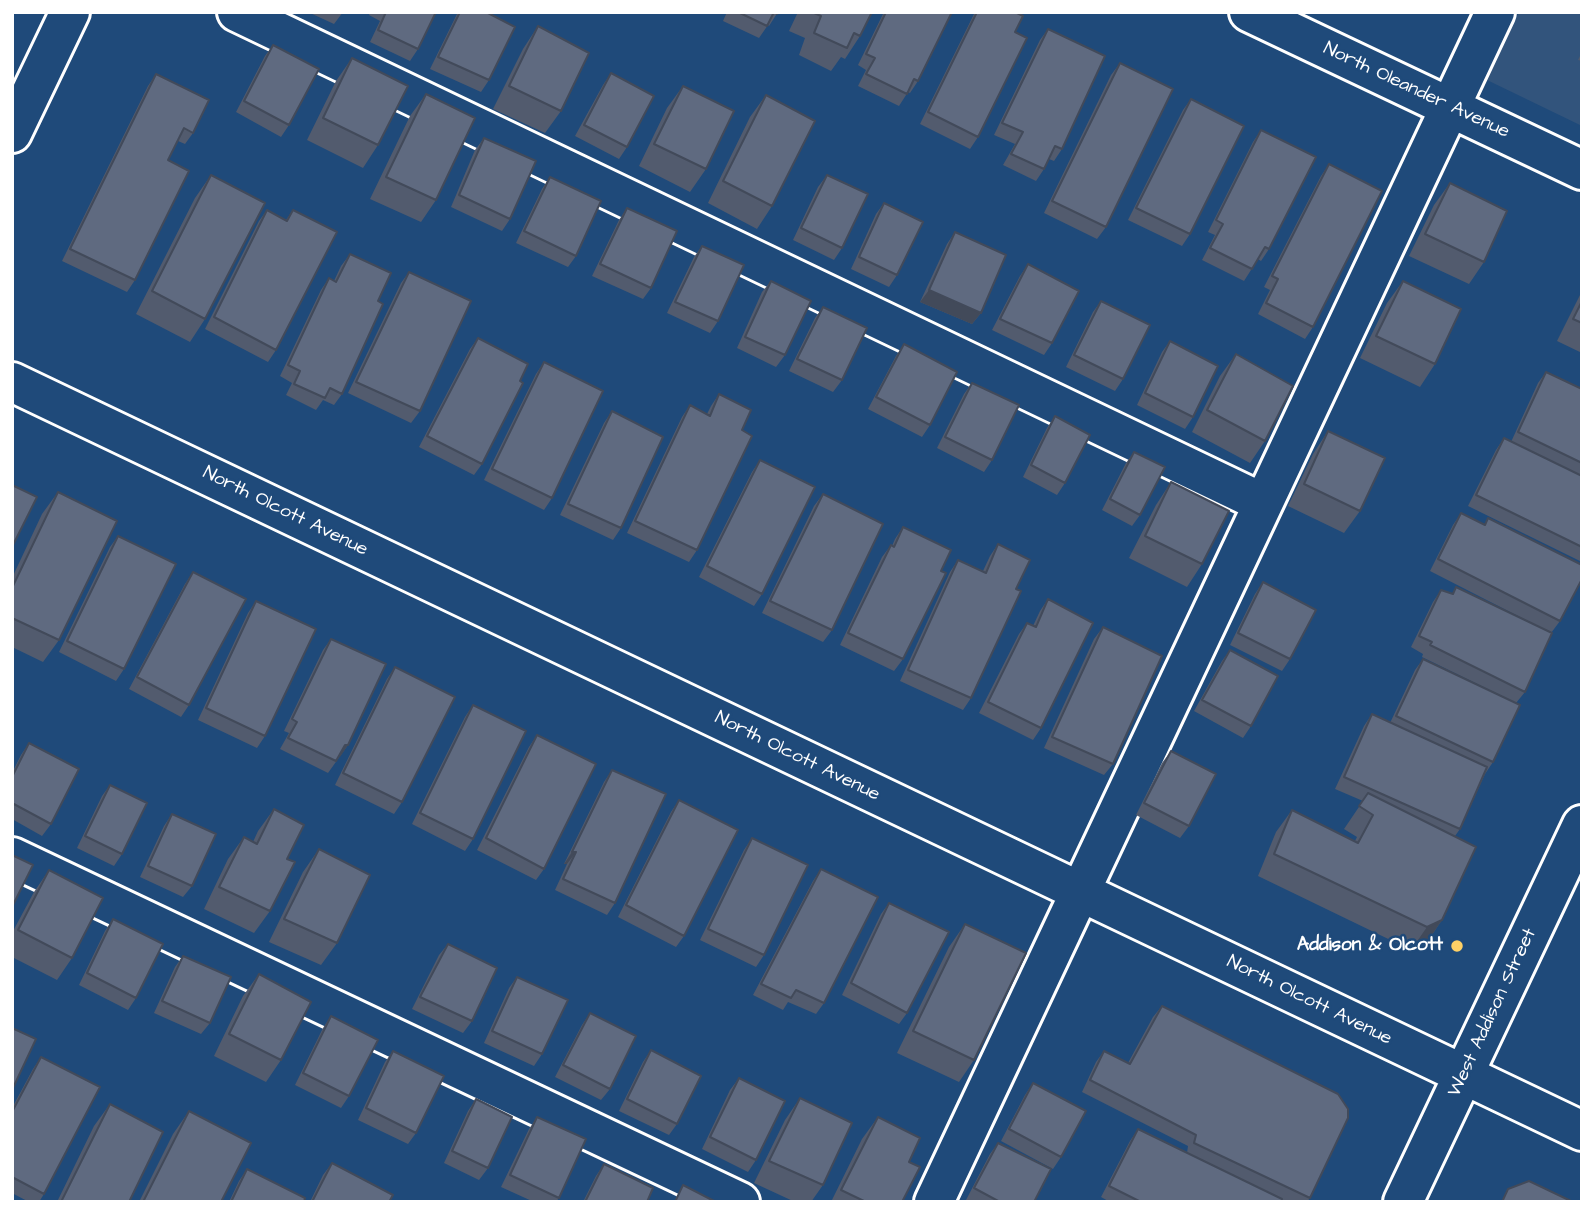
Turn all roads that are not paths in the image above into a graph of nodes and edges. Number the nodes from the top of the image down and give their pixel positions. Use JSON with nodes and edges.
{"nodes":[{"id":1,"x":70,"y":12,"type":"edge"},
{"id":2,"x":237,"y":12,"type":"edge"},
{"id":3,"x":1250,"y":12,"type":"edge"},
{"id":4,"x":1495,"y":12,"type":"edge"},
{"id":5,"x":1450,"y":107,"type":"junction"},
{"id":6,"x":12,"y":133,"type":"edge"},
{"id":7,"x":1582,"y":170,"type":"edge"},
{"id":8,"x":12,"y":382,"type":"edge"},
{"id":9,"x":1264,"y":503,"type":"junction"},
{"id":10,"x":1582,"y":825,"type":"edge"},
{"id":11,"x":12,"y":857,"type":"edge"},
{"id":12,"x":1080,"y":892,"type":"junction"},
{"id":13,"x":1464,"y":1074,"type":"junction"},
{"id":14,"x":1582,"y":1131,"type":"edge"},
{"id":15,"x":740,"y":1202,"type":"edge"},
{"id":16,"x":934,"y":1202,"type":"edge"},
{"id":17,"x":1403,"y":1202,"type":"edge"}],
"edges":[{"from":1,"to":6,"type":"street"},
{"from":2,"to":9,"type":"street"},
{"from":3,"to":5,"type":"street","name":"North Oleander Avenue"},
{"from":4,"to":5,"type":"street"},
{"from":5,"to":7,"type":"street","name":"North Oleander Avenue"},
{"from":5,"to":9,"type":"street"},
{"from":8,"to":12,"type":"street","name":"North Olcott Avenue"},
{"from":9,"to":12,"type":"street"},
{"from":10,"to":13,"type":"street","name":"West Addison Street"},
{"from":11,"to":15,"type":"street"},
{"from":12,"to":13,"type":"street","name":"North Olcott Avenue"},
{"from":12,"to":16,"type":"street"},
{"from":13,"to":14,"type":"street","name":"North Olcott Avenue"},
{"from":13,"to":17,"type":"street","name":"West Addison Street"}]}
